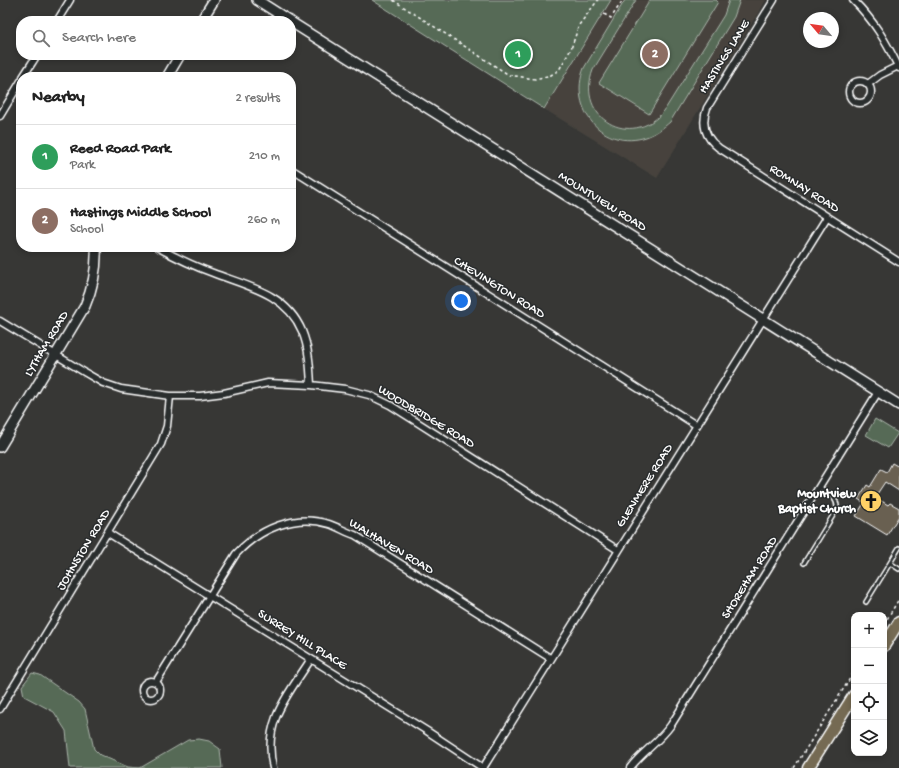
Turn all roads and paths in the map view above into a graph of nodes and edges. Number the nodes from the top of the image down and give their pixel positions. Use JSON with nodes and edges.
{"nodes":[{"id":1,"x":70,"y":0,"type":"edge"},
{"id":2,"x":214,"y":0,"type":"edge"},
{"id":3,"x":257,"y":0,"type":"edge"},
{"id":4,"x":393,"y":0,"type":"edge"},
{"id":5,"x":598,"y":0,"type":"edge"},
{"id":6,"x":622,"y":0,"type":"edge"},
{"id":7,"x":774,"y":0,"type":"edge"},
{"id":8,"x":853,"y":0,"type":"edge"},
{"id":9,"x":604,"y":14,"type":"dead end"},
{"id":10,"x":60,"y":16,"type":"edge"},
{"id":11,"x":204,"y":16,"type":"edge"},
{"id":12,"x":283,"y":16,"type":"edge"},
{"id":13,"x":296,"y":24,"type":"edge"},
{"id":14,"x":34,"y":60,"type":"edge"},
{"id":15,"x":177,"y":60,"type":"edge"},
{"id":16,"x":898,"y":67,"type":"edge"},
{"id":17,"x":26,"y":72,"type":"edge"},
{"id":18,"x":170,"y":72,"type":"edge"},
{"id":19,"x":868,"y":84,"type":"dead end"},
{"id":20,"x":16,"y":89,"type":"edge"},
{"id":21,"x":0,"y":116,"type":"edge"},
{"id":22,"x":704,"y":129,"type":"joint"},
{"id":23,"x":296,"y":172,"type":"edge"},
{"id":24,"x":826,"y":217,"type":"junction"},
{"id":25,"x":96,"y":252,"type":"edge"},
{"id":26,"x":168,"y":252,"type":"edge"},
{"id":27,"x":899,"y":262,"type":"edge"},
{"id":28,"x":762,"y":319,"type":"junction"},
{"id":29,"x":0,"y":321,"type":"edge"},
{"id":30,"x":56,"y":355,"type":"junction"},
{"id":31,"x":311,"y":385,"type":"junction"},
{"id":32,"x":878,"y":392,"type":"junction"},
{"id":33,"x":170,"y":396,"type":"junction"},
{"id":34,"x":899,"y":405,"type":"edge"},
{"id":35,"x":696,"y":425,"type":"junction"},
{"id":36,"x":0,"y":447,"type":"edge"},
{"id":37,"x":819,"y":488,"type":"junction"},
{"id":38,"x":108,"y":532,"type":"junction"},
{"id":39,"x":899,"y":548,"type":"edge"},
{"id":40,"x":618,"y":550,"type":"junction"},
{"id":41,"x":804,"y":563,"type":"dead end"},
{"id":42,"x":890,"y":563,"type":"junction"},
{"id":43,"x":899,"y":569,"type":"edge"},
{"id":44,"x":210,"y":596,"type":"junction"},
{"id":45,"x":899,"y":599,"type":"edge"},
{"id":46,"x":866,"y":602,"type":"dead end"},
{"id":47,"x":887,"y":619,"type":"edge"},
{"id":48,"x":899,"y":622,"type":"edge"},
{"id":49,"x":887,"y":641,"type":"edge"},
{"id":50,"x":550,"y":658,"type":"junction"},
{"id":51,"x":311,"y":659,"type":"junction"},
{"id":52,"x":851,"y":677,"type":"edge"},
{"id":53,"x":156,"y":682,"type":"dead end"},
{"id":54,"x":851,"y":700,"type":"edge"},
{"id":55,"x":0,"y":709,"type":"edge"},
{"id":56,"x":272,"y":768,"type":"edge"},
{"id":57,"x":483,"y":768,"type":"edge"},
{"id":58,"x":630,"y":768,"type":"edge"},
{"id":59,"x":794,"y":768,"type":"edge"},
{"id":60,"x":808,"y":768,"type":"edge"}],
"edges":[{"from":1,"to":10,"type":"street"},
{"from":2,"to":11,"type":"street"},
{"from":3,"to":12,"type":"street","name":"MOUNTVIEW ROAD"},
{"from":4,"to":5,"type":"path"},
{"from":6,"to":9,"type":"path"},
{"from":7,"to":22,"type":"street","name":"HASTINGS LANE"},
{"from":8,"to":16,"type":"street"},
{"from":13,"to":28,"type":"street","name":"MOUNTVIEW ROAD"},
{"from":14,"to":17,"type":"street"},
{"from":15,"to":18,"type":"street"},
{"from":16,"to":19,"type":"street"},
{"from":20,"to":21,"type":"street"},
{"from":22,"to":24,"type":"street","name":"ROMNAY ROAD"},
{"from":23,"to":35,"type":"street","name":"CHEVINGTON ROAD"},
{"from":24,"to":27,"type":"street","name":"ROMNAY ROAD"},
{"from":24,"to":28,"type":"street","name":"GLENMERE ROAD"},
{"from":25,"to":30,"type":"street","name":"LYTHAM ROAD"},
{"from":26,"to":31,"type":"street"},
{"from":28,"to":32,"type":"street","name":"MOUNTVIEW ROAD"},
{"from":28,"to":35,"type":"street","name":"GLENMERE ROAD"},
{"from":29,"to":30,"type":"street","name":"WOODBRIDGE ROAD"},
{"from":30,"to":33,"type":"street","name":"WOODBRIDGE ROAD"},
{"from":30,"to":36,"type":"street","name":"LYTHAM ROAD"},
{"from":31,"to":33,"type":"street","name":"WOODBRIDGE ROAD"},
{"from":31,"to":40,"type":"street","name":"WOODBRIDGE ROAD"},
{"from":32,"to":34,"type":"street","name":"MOUNTVIEW ROAD"},
{"from":32,"to":37,"type":"street","name":"SHOREHAM ROAD"},
{"from":33,"to":38,"type":"street","name":"JOHNSTON ROAD"},
{"from":35,"to":40,"type":"street","name":"GLENMERE ROAD"},
{"from":37,"to":41,"type":"lane"},
{"from":37,"to":58,"type":"street","name":"SHOREHAM ROAD"},
{"from":38,"to":44,"type":"street","name":"SURREY HILL PLACE"},
{"from":38,"to":55,"type":"street","name":"JOHNSTON ROAD"},
{"from":39,"to":42,"type":"lane"},
{"from":40,"to":50,"type":"street","name":"GLENMERE ROAD"},
{"from":42,"to":43,"type":"lane"},
{"from":42,"to":46,"type":"lane"},
{"from":44,"to":50,"type":"street","name":"WALHAVEN ROAD"},
{"from":44,"to":51,"type":"street","name":"SURREY HILL PLACE"},
{"from":44,"to":53,"type":"street","name":"WALHAVEN ROAD"},
{"from":45,"to":47,"type":"path"},
{"from":48,"to":49,"type":"main road"},
{"from":50,"to":57,"type":"street","name":"GLENMERE ROAD"},
{"from":51,"to":56,"type":"street"},
{"from":51,"to":57,"type":"street","name":"SURREY HILL PLACE"},
{"from":52,"to":59,"type":"path"},
{"from":54,"to":60,"type":"main road"}]}
